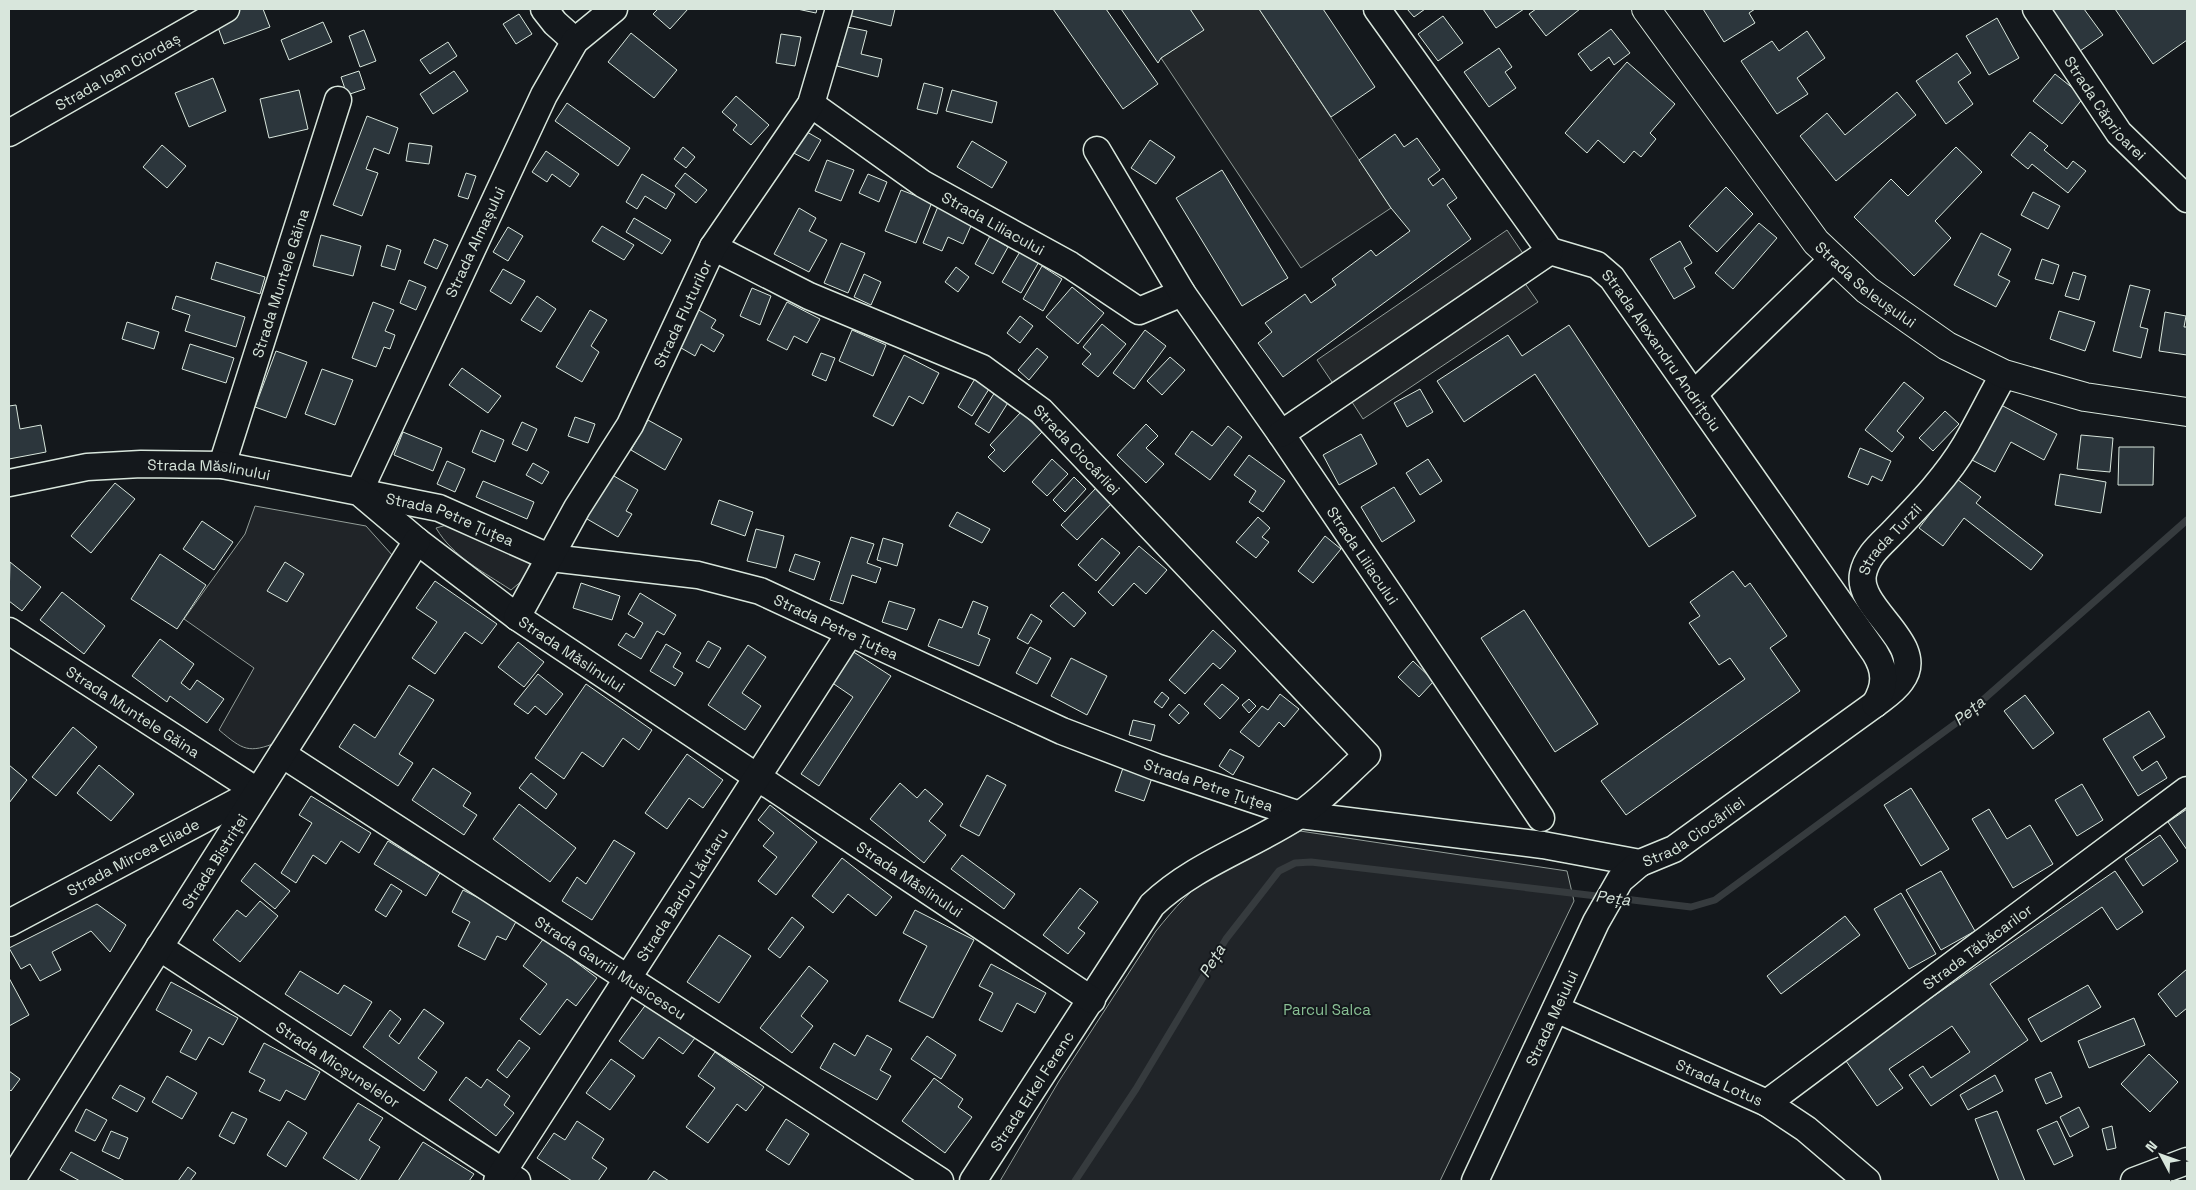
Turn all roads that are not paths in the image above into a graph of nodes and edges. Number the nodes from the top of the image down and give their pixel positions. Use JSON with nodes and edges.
{"nodes":[{"id":1,"x":226,"y":9,"type":"edge"},
{"id":2,"x":544,"y":9,"type":"edge"},
{"id":3,"x":614,"y":9,"type":"edge"},
{"id":4,"x":839,"y":9,"type":"edge"},
{"id":5,"x":1377,"y":9,"type":"edge"},
{"id":6,"x":1646,"y":9,"type":"edge"},
{"id":7,"x":2036,"y":9,"type":"edge"},
{"id":8,"x":574,"y":41,"type":"junction"},
{"id":9,"x":338,"y":100,"type":"dead end"},
{"id":10,"x":811,"y":104,"type":"junction"},
{"id":11,"x":9,"y":133,"type":"edge"},
{"id":12,"x":1097,"y":150,"type":"dead end"},
{"id":13,"x":2187,"y":199,"type":"edge"},
{"id":14,"x":713,"y":247,"type":"junction"},
{"id":15,"x":1550,"y":251,"type":"junction"},
{"id":16,"x":1832,"y":259,"type":"junction"},
{"id":17,"x":1182,"y":293,"type":"junction"},
{"id":18,"x":2004,"y":374,"type":"junction"},
{"id":19,"x":1694,"y":394,"type":"junction"},
{"id":20,"x":2187,"y":412,"type":"edge"},
{"id":21,"x":1281,"y":434,"type":"junction"},
{"id":22,"x":222,"y":465,"type":"junction"},
{"id":23,"x":9,"y":483,"type":"edge"},
{"id":24,"x":359,"y":492,"type":"junction"},
{"id":25,"x":418,"y":541,"type":"junction"},
{"id":26,"x":551,"y":558,"type":"junction"},
{"id":27,"x":517,"y":617,"type":"junction"},
{"id":28,"x":9,"y":630,"type":"edge"},
{"id":29,"x":850,"y":633,"type":"junction"},
{"id":30,"x":1875,"y":704,"type":"junction"},
{"id":31,"x":282,"y":754,"type":"junction"},
{"id":32,"x":1367,"y":755,"type":"joint"},
{"id":33,"x":757,"y":777,"type":"junction"},
{"id":34,"x":2187,"y":790,"type":"edge"},
{"id":35,"x":257,"y":791,"type":"junction"},
{"id":36,"x":1300,"y":815,"type":"junction"},
{"id":37,"x":1541,"y":818,"type":"dead end"},
{"id":38,"x":1392,"y":825,"type":"joint"},
{"id":39,"x":1640,"y":863,"type":"junction"},
{"id":40,"x":9,"y":923,"type":"edge"},
{"id":41,"x":159,"y":948,"type":"junction"},
{"id":42,"x":630,"y":978,"type":"junction"},
{"id":43,"x":1092,"y":1000,"type":"junction"},
{"id":44,"x":1556,"y":1009,"type":"junction"},
{"id":45,"x":1767,"y":1103,"type":"junction"},
{"id":46,"x":2187,"y":1161,"type":"edge"},
{"id":47,"x":506,"y":1178,"type":"edge"},
{"id":48,"x":17,"y":1179,"type":"edge"},
{"id":49,"x":940,"y":1181,"type":"edge"},
{"id":50,"x":973,"y":1181,"type":"edge"},
{"id":51,"x":1475,"y":1181,"type":"edge"},
{"id":52,"x":1867,"y":1181,"type":"edge"},
{"id":53,"x":2134,"y":1181,"type":"edge"}],
"edges":[{"from":1,"to":11,"type":"street","name":"Strada Ioan Ciordaș"},
{"from":2,"to":8,"type":"street"},
{"from":3,"to":8,"type":"street","name":"Strada Almașului"},
{"from":4,"to":10,"type":"street","name":"Strada Fluturilor"},
{"from":5,"to":15,"type":"street"},
{"from":6,"to":16,"type":"main road","name":"Strada Seleușului"},
{"from":7,"to":13,"type":"street","name":"Strada Căprioarei"},
{"from":8,"to":24,"type":"street","name":"Strada Almașului"},
{"from":9,"to":22,"type":"street","name":"Strada Muntele Găina"},
{"from":10,"to":14,"type":"street","name":"Strada Fluturilor"},
{"from":10,"to":17,"type":"street","name":"Strada Liliacului"},
{"from":12,"to":17,"type":"street","name":"Strada Liliacului"},
{"from":14,"to":26,"type":"street","name":"Strada Fluturilor"},
{"from":14,"to":32,"type":"street","name":"Strada Ciocârliei"},
{"from":15,"to":19,"type":"street","name":"Strada Alexandru Andrițoiu"},
{"from":15,"to":21,"type":"street"},
{"from":16,"to":18,"type":"main road","name":"Strada Seleușului"},
{"from":16,"to":19,"type":"street"},
{"from":17,"to":21,"type":"street","name":"Strada Liliacului"},
{"from":18,"to":20,"type":"main road","name":"Strada Seleușului"},
{"from":18,"to":30,"type":"street","name":"Strada Turzii"},
{"from":19,"to":30,"type":"street","name":"Strada Alexandru Andrițoiu"},
{"from":21,"to":37,"type":"street","name":"Strada Liliacului"},
{"from":22,"to":23,"type":"street","name":"Strada Măslinului"},
{"from":22,"to":24,"type":"street","name":"Strada Măslinului"},
{"from":24,"to":25,"type":"street","name":"Strada Măslinului"},
{"from":24,"to":26,"type":"street","name":"Strada Petre Țuțea"},
{"from":25,"to":27,"type":"street","name":"Strada Măslinului"},
{"from":25,"to":31,"type":"street","name":"Strada Bistriței"},
{"from":26,"to":27,"type":"street","name":"Strada Fluturilor"},
{"from":26,"to":29,"type":"street","name":"Strada Petre Țuțea"},
{"from":27,"to":33,"type":"street","name":"Strada Măslinului"},
{"from":28,"to":35,"type":"street","name":"Strada Muntele Găina"},
{"from":29,"to":33,"type":"street","name":"Strada Barbu Lăutaru"},
{"from":29,"to":36,"type":"street","name":"Strada Petre Țuțea"},
{"from":30,"to":39,"type":"street","name":"Strada Ciocârliei"},
{"from":31,"to":35,"type":"street","name":"Strada Bistriței"},
{"from":31,"to":42,"type":"street","name":"Strada Gavriil Musicescu"},
{"from":32,"to":36,"type":"street","name":"Strada Erkel Ferenc"},
{"from":33,"to":42,"type":"street","name":"Strada Barbu Lăutaru"},
{"from":33,"to":43,"type":"street","name":"Strada Măslinului"},
{"from":34,"to":45,"type":"street","name":"Strada Tăbăcarilor"},
{"from":35,"to":40,"type":"street","name":"Strada Mircea Eliade"},
{"from":35,"to":41,"type":"street","name":"Strada Bistriței"},
{"from":36,"to":38,"type":"street","name":"Strada Petre Țuțea"},
{"from":36,"to":43,"type":"street","name":"Strada Erkel Ferenc"},
{"from":38,"to":39,"type":"street","name":"Strada Ciocârliei"},
{"from":39,"to":44,"type":"street","name":"Strada Meiului"},
{"from":41,"to":47,"type":"street","name":"Strada Micșunelelor"},
{"from":41,"to":48,"type":"street","name":"Strada Bistriței"},
{"from":42,"to":47,"type":"street","name":"Strada Barbu Lăutaru"},
{"from":42,"to":49,"type":"street","name":"Strada Gavriil Musicescu"},
{"from":43,"to":50,"type":"street","name":"Strada Erkel Ferenc"},
{"from":44,"to":45,"type":"street","name":"Strada Lotus"},
{"from":44,"to":51,"type":"street","name":"Strada Meiului"},
{"from":45,"to":52,"type":"street","name":"Strada Lotus"},
{"from":46,"to":53,"type":"street"}]}
